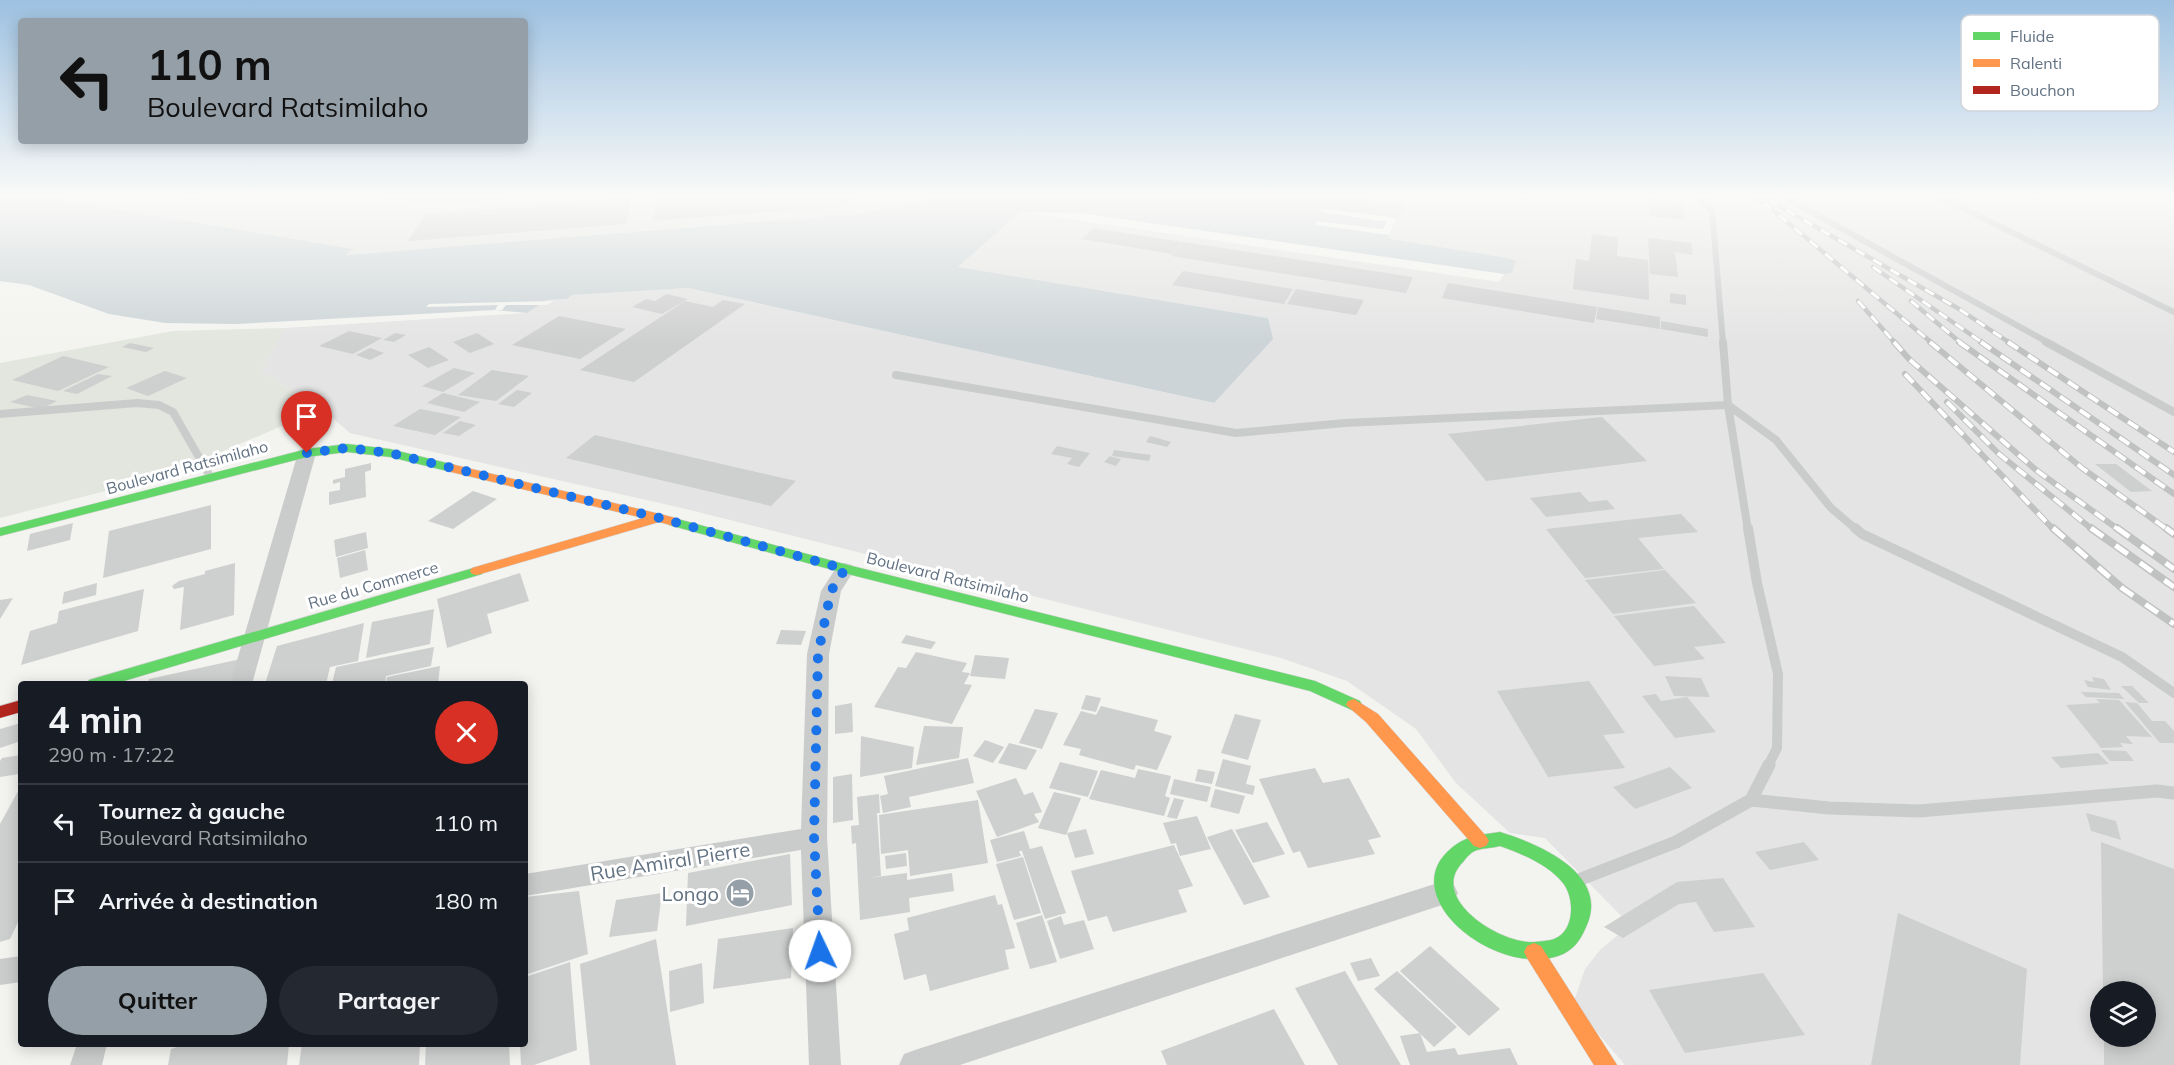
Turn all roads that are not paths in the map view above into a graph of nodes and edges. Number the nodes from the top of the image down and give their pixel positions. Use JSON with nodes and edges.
{"nodes":[{"id":1,"x":1715,"y":245,"type":"edge"},
{"id":2,"x":1871,"y":245,"type":"edge"},
{"id":3,"x":2037,"y":245,"type":"edge"},
{"id":4,"x":2174,"y":312,"type":"edge"},
{"id":5,"x":896,"y":375,"type":"dead end"},
{"id":6,"x":1728,"y":405,"type":"junction"},
{"id":7,"x":2174,"y":412,"type":"edge"},
{"id":8,"x":0,"y":414,"type":"edge"},
{"id":9,"x":307,"y":453,"type":"junction"},
{"id":10,"x":212,"y":478,"type":"junction"},
{"id":11,"x":660,"y":518,"type":"junction"},
{"id":12,"x":0,"y":532,"type":"edge"},
{"id":13,"x":845,"y":569,"type":"junction"},
{"id":14,"x":255,"y":637,"type":"junction"},
{"id":15,"x":105,"y":681,"type":"edge"},
{"id":16,"x":242,"y":681,"type":"edge"},
{"id":17,"x":2174,"y":693,"type":"edge"},
{"id":18,"x":18,"y":707,"type":"edge"},
{"id":19,"x":0,"y":712,"type":"edge"},
{"id":20,"x":2174,"y":793,"type":"edge"},
{"id":21,"x":1751,"y":800,"type":"junction"},
{"id":22,"x":814,"y":837,"type":"junction"},
{"id":23,"x":1480,"y":841,"type":"junction"},
{"id":24,"x":1573,"y":882,"type":"junction"},
{"id":25,"x":528,"y":885,"type":"edge"},
{"id":26,"x":1444,"y":893,"type":"junction"},
{"id":27,"x":1534,"y":952,"type":"junction"},
{"id":28,"x":18,"y":969,"type":"edge"},
{"id":29,"x":0,"y":972,"type":"edge"},
{"id":30,"x":91,"y":1047,"type":"edge"},
{"id":31,"x":86,"y":1065,"type":"edge"},
{"id":32,"x":825,"y":1065,"type":"edge"},
{"id":33,"x":915,"y":1065,"type":"edge"},
{"id":34,"x":1606,"y":1065,"type":"edge"}],
"edges":[{"from":1,"to":6,"type":"lane"},
{"from":2,"to":7,"type":"lane"},
{"from":3,"to":4,"type":"lane"},
{"from":5,"to":6,"type":"lane"},
{"from":6,"to":17,"type":"lane"},
{"from":6,"to":21,"type":"lane"},
{"from":8,"to":10,"type":"lane"},
{"from":9,"to":10,"type":"main road","name":"Boulevard Ratsimilaho"},
{"from":9,"to":11,"type":"main road","name":"Boulevard Ratsimilaho"},
{"from":9,"to":14,"type":"street"},
{"from":10,"to":12,"type":"main road","name":"Boulevard Ratsimilaho"},
{"from":11,"to":13,"type":"main road","name":"Boulevard Ratsimilaho"},
{"from":11,"to":14,"type":"main road","name":"Rue du Commerce"},
{"from":13,"to":22,"type":"street"},
{"from":13,"to":23,"type":"main road","name":"Boulevard Ratsimilaho"},
{"from":14,"to":15,"type":"main road","name":"Rue du Commerce"},
{"from":14,"to":16,"type":"street"},
{"from":18,"to":19,"type":"main road"},
{"from":20,"to":21,"type":"lane"},
{"from":21,"to":24,"type":"lane"},
{"from":22,"to":25,"type":"street","name":"Rue Amiral Pierre"},
{"from":22,"to":32,"type":"street"},
{"from":23,"to":24,"type":"main road"},
{"from":23,"to":26,"type":"main road"},
{"from":24,"to":27,"type":"main road"},
{"from":26,"to":27,"type":"main road"},
{"from":26,"to":33,"type":"street"},
{"from":27,"to":34,"type":"main road"},
{"from":28,"to":29,"type":"street"},
{"from":30,"to":31,"type":"street"}]}
